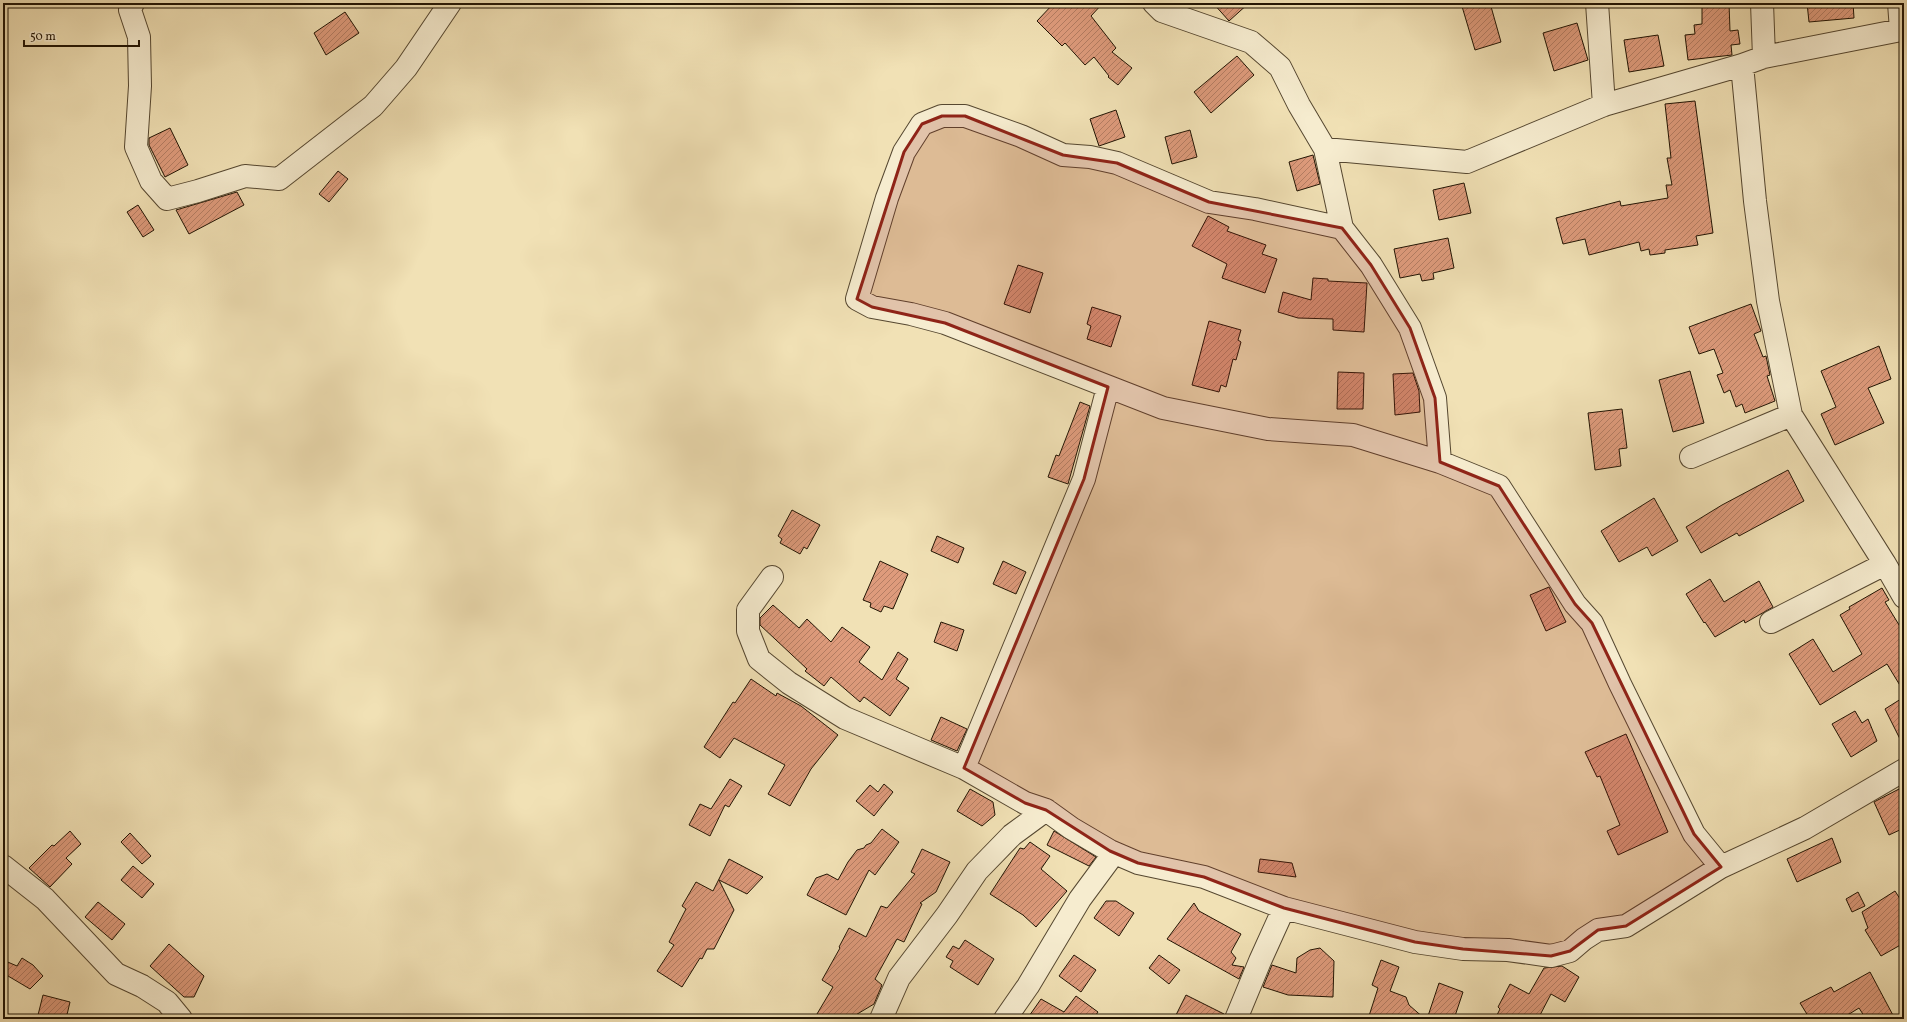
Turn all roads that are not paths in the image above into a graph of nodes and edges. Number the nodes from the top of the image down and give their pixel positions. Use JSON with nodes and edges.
{"nodes":[{"id":1,"x":133,"y":3,"type":"edge"},
{"id":2,"x":450,"y":3,"type":"edge"},
{"id":3,"x":1154,"y":3,"type":"edge"},
{"id":4,"x":1597,"y":3,"type":"edge"},
{"id":5,"x":1762,"y":3,"type":"edge"},
{"id":6,"x":1898,"y":3,"type":"edge"},
{"id":7,"x":1902,"y":30,"type":"edge"},
{"id":8,"x":1764,"y":57,"type":"junction"},
{"id":9,"x":1742,"y":65,"type":"junction"},
{"id":10,"x":1604,"y":105,"type":"junction"},
{"id":11,"x":1325,"y":149,"type":"junction"},
{"id":12,"x":1342,"y":228,"type":"junction"},
{"id":13,"x":1108,"y":388,"type":"junction"},
{"id":14,"x":1791,"y":415,"type":"junction"},
{"id":15,"x":1691,"y":457,"type":"dead end"},
{"id":16,"x":1440,"y":462,"type":"junction"},
{"id":17,"x":1885,"y":564,"type":"junction"},
{"id":18,"x":772,"y":577,"type":"dead end"},
{"id":19,"x":1904,"y":597,"type":"edge"},
{"id":20,"x":1771,"y":622,"type":"dead end"},
{"id":21,"x":964,"y":768,"type":"junction"},
{"id":22,"x":1904,"y":770,"type":"edge"},
{"id":23,"x":1046,"y":810,"type":"junction"},
{"id":24,"x":1114,"y":853,"type":"junction"},
{"id":25,"x":3,"y":866,"type":"edge"},
{"id":26,"x":1721,"y":867,"type":"junction"},
{"id":27,"x":1284,"y":908,"type":"junction"},
{"id":28,"x":181,"y":1019,"type":"edge"},
{"id":29,"x":881,"y":1019,"type":"edge"},
{"id":30,"x":1005,"y":1019,"type":"edge"},
{"id":31,"x":1236,"y":1019,"type":"edge"}],
"edges":[{"from":1,"to":2,"type":"street"},
{"from":3,"to":11,"type":"street"},
{"from":4,"to":10,"type":"street"},
{"from":5,"to":8,"type":"street"},
{"from":6,"to":7,"type":"street"},
{"from":7,"to":8,"type":"street"},
{"from":8,"to":9,"type":"street"},
{"from":9,"to":10,"type":"street"},
{"from":9,"to":14,"type":"street"},
{"from":10,"to":11,"type":"street"},
{"from":11,"to":12,"type":"street"},
{"from":12,"to":13,"type":"street"},
{"from":12,"to":16,"type":"street"},
{"from":13,"to":16,"type":"street"},
{"from":13,"to":21,"type":"street"},
{"from":14,"to":15,"type":"street"},
{"from":14,"to":17,"type":"street"},
{"from":16,"to":26,"type":"street"},
{"from":17,"to":19,"type":"street"},
{"from":17,"to":20,"type":"street"},
{"from":18,"to":21,"type":"street"},
{"from":21,"to":23,"type":"street"},
{"from":22,"to":26,"type":"street"},
{"from":23,"to":24,"type":"street"},
{"from":23,"to":29,"type":"street"},
{"from":24,"to":27,"type":"street"},
{"from":24,"to":30,"type":"street"},
{"from":25,"to":28,"type":"street"},
{"from":26,"to":27,"type":"street"},
{"from":27,"to":31,"type":"street"}]}
